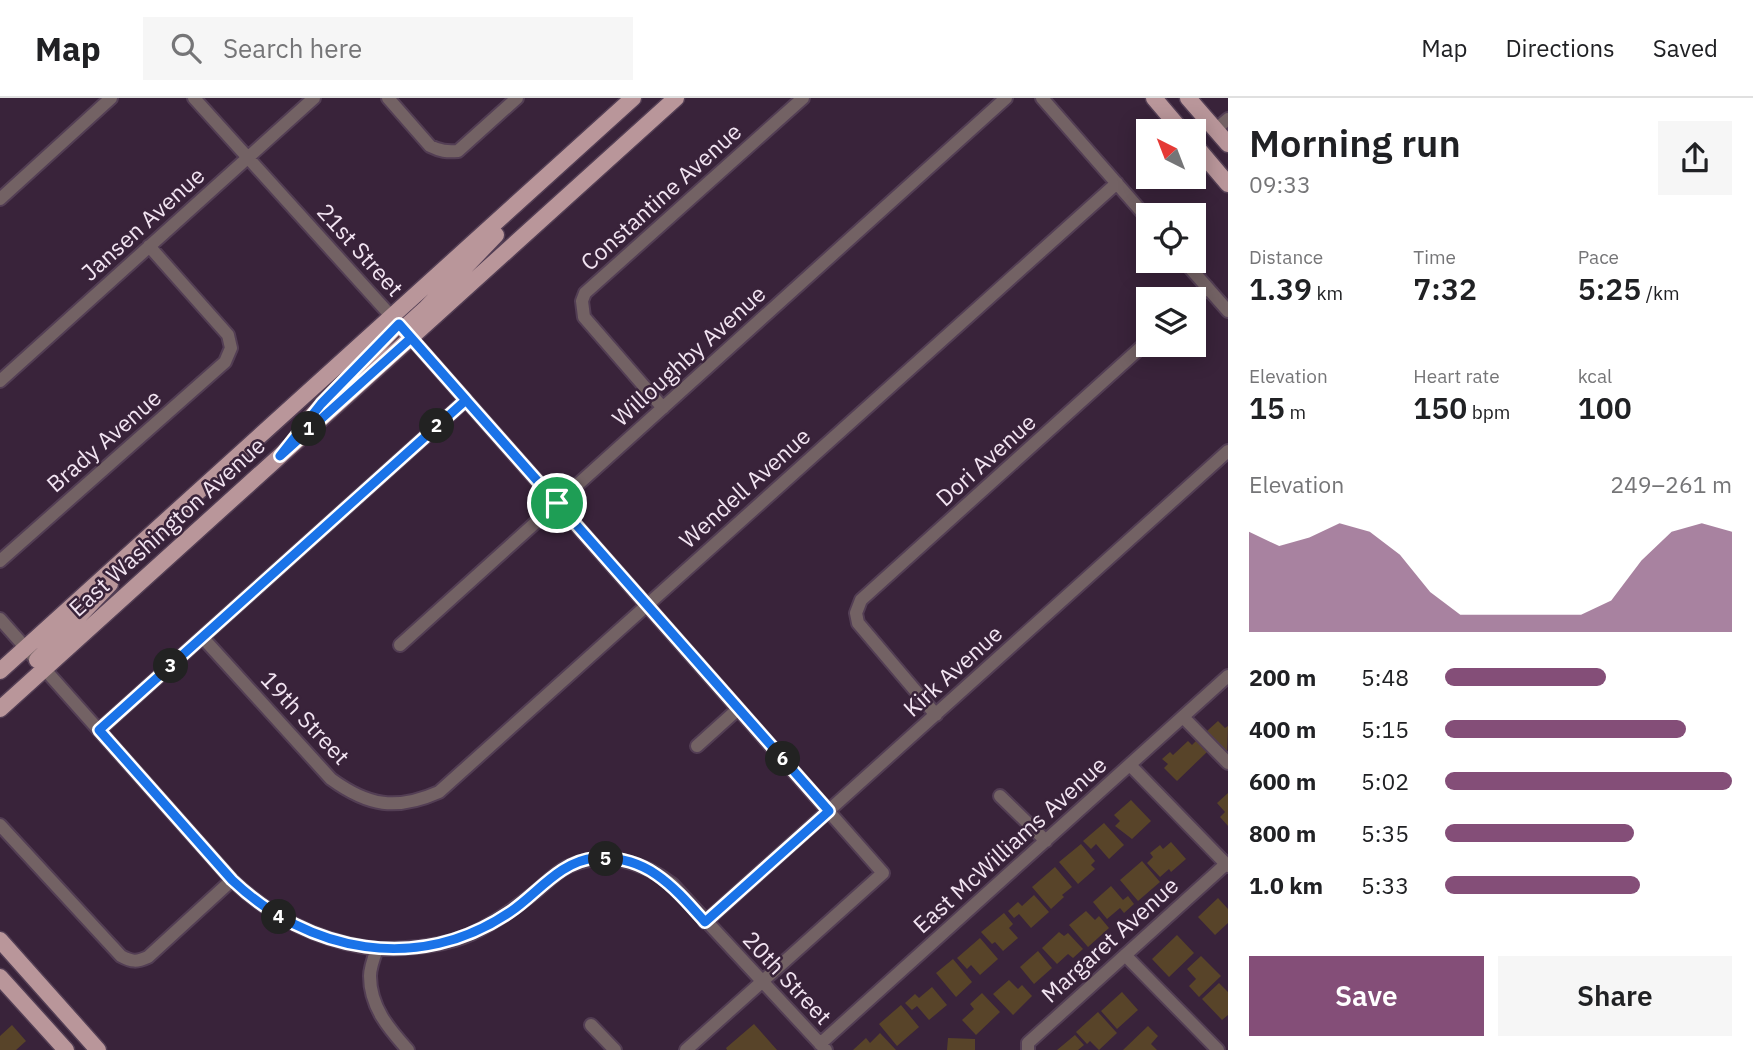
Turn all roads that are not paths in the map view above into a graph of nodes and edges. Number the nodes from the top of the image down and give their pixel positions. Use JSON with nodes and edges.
{"nodes":[{"id":1,"x":111,"y":98,"type":"edge"},
{"id":2,"x":194,"y":98,"type":"edge"},
{"id":3,"x":314,"y":98,"type":"edge"},
{"id":4,"x":388,"y":98,"type":"edge"},
{"id":5,"x":517,"y":98,"type":"edge"},
{"id":6,"x":634,"y":98,"type":"edge"},
{"id":7,"x":676,"y":98,"type":"edge"},
{"id":8,"x":803,"y":98,"type":"edge"},
{"id":9,"x":1006,"y":98,"type":"edge"},
{"id":10,"x":1042,"y":98,"type":"edge"},
{"id":11,"x":1154,"y":98,"type":"edge"},
{"id":12,"x":1188,"y":98,"type":"edge"},
{"id":13,"x":1172,"y":119,"type":"edge"},
{"id":14,"x":1222,"y":124,"type":"edge"},
{"id":15,"x":1228,"y":144,"type":"edge"},
{"id":16,"x":248,"y":158,"type":"junction"},
{"id":17,"x":1206,"y":158,"type":"edge"},
{"id":18,"x":1116,"y":183,"type":"junction"},
{"id":19,"x":1228,"y":184,"type":"edge"},
{"id":20,"x":0,"y":199,"type":"edge"},
{"id":21,"x":1136,"y":206,"type":"edge"},
{"id":22,"x":149,"y":246,"type":"junction"},
{"id":23,"x":1195,"y":273,"type":"edge"},
{"id":24,"x":1207,"y":287,"type":"joint"},
{"id":25,"x":1228,"y":311,"type":"edge"},
{"id":26,"x":401,"y":327,"type":"junction"},
{"id":27,"x":1136,"y":352,"type":"edge"},
{"id":28,"x":0,"y":382,"type":"edge"},
{"id":29,"x":466,"y":400,"type":"junction"},
{"id":30,"x":663,"y":408,"type":"junction"},
{"id":31,"x":1228,"y":451,"type":"edge"},
{"id":32,"x":557,"y":503,"type":"junction"},
{"id":33,"x":173,"y":515,"type":"junction"},
{"id":34,"x":0,"y":561,"type":"edge"},
{"id":35,"x":647,"y":605,"type":"junction"},
{"id":36,"x":0,"y":619,"type":"edge"},
{"id":37,"x":203,"y":638,"type":"junction"},
{"id":38,"x":400,"y":645,"type":"dead end"},
{"id":39,"x":26,"y":648,"type":"junction"},
{"id":40,"x":41,"y":665,"type":"junction"},
{"id":41,"x":0,"y":671,"type":"edge"},
{"id":42,"x":1228,"y":676,"type":"edge"},
{"id":43,"x":0,"y":709,"type":"edge"},
{"id":44,"x":738,"y":709,"type":"junction"},
{"id":45,"x":936,"y":715,"type":"junction"},
{"id":46,"x":1183,"y":717,"type":"junction"},
{"id":47,"x":99,"y":730,"type":"junction"},
{"id":48,"x":697,"y":746,"type":"dead end"},
{"id":49,"x":1228,"y":763,"type":"edge"},
{"id":50,"x":1130,"y":765,"type":"junction"},
{"id":51,"x":1000,"y":796,"type":"dead end"},
{"id":52,"x":392,"y":804,"type":"joint"},
{"id":53,"x":829,"y":811,"type":"junction"},
{"id":54,"x":0,"y":825,"type":"edge"},
{"id":55,"x":1046,"y":841,"type":"junction"},
{"id":56,"x":1227,"y":865,"type":"edge"},
{"id":57,"x":232,"y":880,"type":"junction"},
{"id":58,"x":705,"y":922,"type":"junction"},
{"id":59,"x":0,"y":940,"type":"edge"},
{"id":60,"x":377,"y":949,"type":"junction"},
{"id":61,"x":1125,"y":955,"type":"junction"},
{"id":62,"x":0,"y":976,"type":"edge"},
{"id":63,"x":761,"y":983,"type":"junction"},
{"id":64,"x":591,"y":1025,"type":"dead end"},
{"id":65,"x":823,"y":1047,"type":"edge"},
{"id":66,"x":66,"y":1050,"type":"edge"},
{"id":67,"x":98,"y":1050,"type":"edge"},
{"id":68,"x":408,"y":1050,"type":"edge"},
{"id":69,"x":615,"y":1050,"type":"edge"},
{"id":70,"x":686,"y":1050,"type":"edge"},
{"id":71,"x":1028,"y":1050,"type":"edge"},
{"id":72,"x":1218,"y":1050,"type":"edge"}],
"edges":[{"from":1,"to":20,"type":"street"},
{"from":2,"to":16,"type":"street","name":"21st Street"},
{"from":3,"to":16,"type":"street","name":"Jansen Avenue"},
{"from":4,"to":5,"type":"street"},
{"from":6,"to":26,"type":"main road","name":"East Washington Avenue"},
{"from":7,"to":26,"type":"main road","name":"East Washington Avenue"},
{"from":8,"to":30,"type":"street","name":"Constantine Avenue"},
{"from":9,"to":30,"type":"street","name":"Willoughby Avenue"},
{"from":10,"to":18,"type":"street"},
{"from":11,"to":13,"type":"main road"},
{"from":12,"to":14,"type":"main road"},
{"from":14,"to":15,"type":"main road"},
{"from":16,"to":22,"type":"street","name":"Jansen Avenue"},
{"from":16,"to":26,"type":"street","name":"21st Street"},
{"from":17,"to":19,"type":"main road"},
{"from":18,"to":21,"type":"street"},
{"from":18,"to":35,"type":"street","name":"Wendell Avenue"},
{"from":22,"to":28,"type":"street","name":"Jansen Avenue"},
{"from":22,"to":34,"type":"street","name":"Brady Avenue"},
{"from":23,"to":24,"type":"street"},
{"from":24,"to":25,"type":"street"},
{"from":26,"to":29,"type":"street","name":"21st Street"},
{"from":26,"to":33,"type":"main road","name":"East Washington Avenue"},
{"from":26,"to":40,"type":"main road","name":"East Washington Avenue"},
{"from":27,"to":45,"type":"street","name":"Dori Avenue"},
{"from":29,"to":32,"type":"street","name":"21st Street"},
{"from":29,"to":37,"type":"street"},
{"from":30,"to":32,"type":"street","name":"Willoughby Avenue"},
{"from":31,"to":45,"type":"street","name":"Kirk Avenue"},
{"from":32,"to":35,"type":"street","name":"21st Street"},
{"from":32,"to":38,"type":"street","name":"Willoughby Avenue"},
{"from":33,"to":39,"type":"main road","name":"East Washington Avenue"},
{"from":33,"to":40,"type":"main road"},
{"from":35,"to":44,"type":"street","name":"21st Street"},
{"from":35,"to":52,"type":"street","name":"Wendell Avenue"},
{"from":36,"to":39,"type":"street"},
{"from":37,"to":47,"type":"street"},
{"from":37,"to":52,"type":"street","name":"19th Street"},
{"from":39,"to":40,"type":"street"},
{"from":39,"to":41,"type":"main road","name":"East Washington Avenue"},
{"from":40,"to":43,"type":"main road","name":"East Washington Avenue"},
{"from":40,"to":47,"type":"street"},
{"from":42,"to":46,"type":"street","name":"East McWilliams Avenue"},
{"from":44,"to":48,"type":"street"},
{"from":44,"to":53,"type":"street","name":"21st Street"},
{"from":45,"to":53,"type":"street","name":"Kirk Avenue"},
{"from":46,"to":49,"type":"street"},
{"from":46,"to":50,"type":"street","name":"East McWilliams Avenue"},
{"from":47,"to":57,"type":"street"},
{"from":50,"to":55,"type":"street","name":"East McWilliams Avenue"},
{"from":50,"to":56,"type":"street"},
{"from":51,"to":55,"type":"street"},
{"from":53,"to":58,"type":"street","name":"Kirk Avenue"},
{"from":53,"to":63,"type":"street","name":"21st Street"},
{"from":54,"to":57,"type":"street"},
{"from":55,"to":65,"type":"street","name":"East McWilliams Avenue"},
{"from":56,"to":61,"type":"street","name":"Margaret Avenue"},
{"from":57,"to":60,"type":"street"},
{"from":58,"to":60,"type":"street","name":"20th Street"},
{"from":58,"to":63,"type":"street","name":"20th Street"},
{"from":59,"to":67,"type":"main road"},
{"from":60,"to":68,"type":"street"},
{"from":61,"to":71,"type":"street","name":"Margaret Avenue"},
{"from":61,"to":72,"type":"street"},
{"from":62,"to":66,"type":"main road"},
{"from":63,"to":65,"type":"street","name":"20th Street"},
{"from":63,"to":70,"type":"street"},
{"from":64,"to":69,"type":"street"}]}
